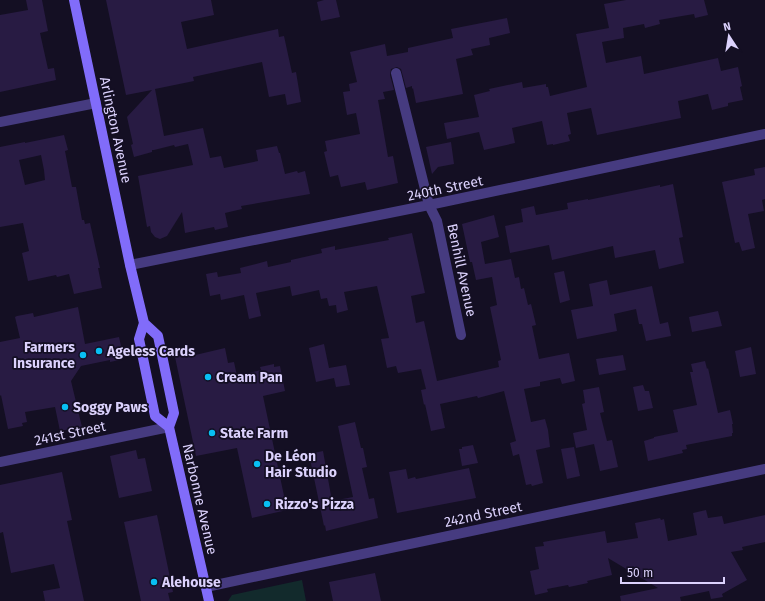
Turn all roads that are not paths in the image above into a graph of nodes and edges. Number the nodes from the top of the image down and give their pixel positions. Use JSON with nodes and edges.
{"nodes":[{"id":1,"x":74,"y":0,"type":"edge"},
{"id":2,"x":396,"y":74,"type":"dead end"},
{"id":3,"x":96,"y":103,"type":"junction"},
{"id":4,"x":0,"y":122,"type":"edge"},
{"id":5,"x":765,"y":134,"type":"edge"},
{"id":6,"x":429,"y":206,"type":"junction"},
{"id":7,"x":130,"y":265,"type":"junction"},
{"id":8,"x":144,"y":323,"type":"junction"},
{"id":9,"x":461,"y":335,"type":"dead end"},
{"id":10,"x":169,"y":427,"type":"junction"},
{"id":11,"x":0,"y":462,"type":"edge"},
{"id":12,"x":765,"y":469,"type":"edge"},
{"id":13,"x":206,"y":586,"type":"junction"},
{"id":14,"x":209,"y":601,"type":"edge"}],
"edges":[{"from":1,"to":3,"type":"main road","name":"Arlington Avenue"},
{"from":2,"to":6,"type":"street","name":"Benhill Avenue"},
{"from":3,"to":4,"type":"street"},
{"from":3,"to":7,"type":"main road","name":"Arlington Avenue"},
{"from":5,"to":6,"type":"street","name":"240th Street"},
{"from":6,"to":7,"type":"street","name":"240th Street"},
{"from":6,"to":9,"type":"street","name":"Benhill Avenue"},
{"from":7,"to":8,"type":"main road"},
{"from":8,"to":10,"type":"main road","name":"Narbonne Avenue"},
{"from":8,"to":10,"type":"main road"},
{"from":10,"to":11,"type":"street","name":"241st Street"},
{"from":10,"to":13,"type":"main road","name":"Narbonne Avenue"},
{"from":12,"to":13,"type":"street","name":"242nd Street"},
{"from":13,"to":14,"type":"main road","name":"Narbonne Avenue"}]}
